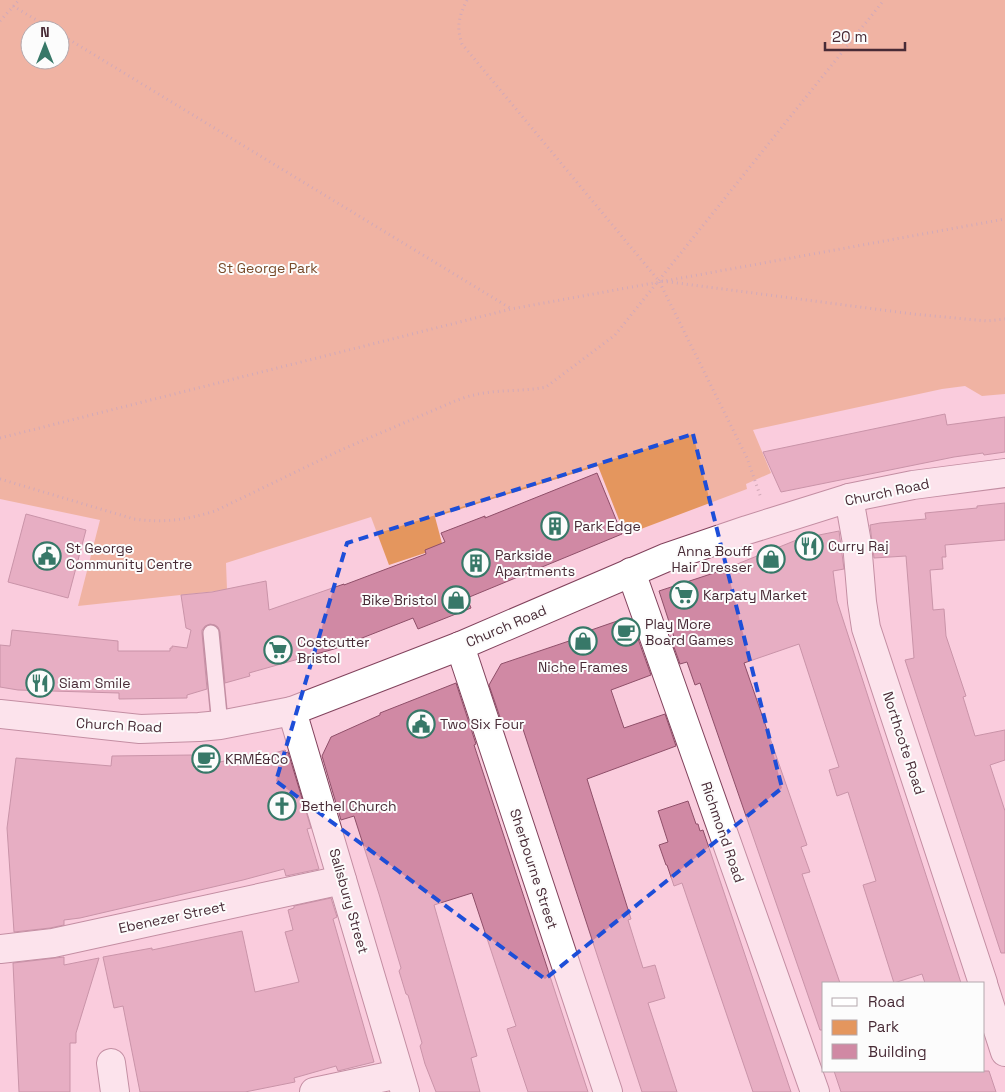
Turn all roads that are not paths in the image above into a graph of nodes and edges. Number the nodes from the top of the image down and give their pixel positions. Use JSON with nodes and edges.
{"nodes":[{"id":1,"x":1005,"y":473,"type":"edge"},
{"id":2,"x":849,"y":498,"type":"junction"},
{"id":3,"x":632,"y":572,"type":"junction"},
{"id":4,"x":211,"y":633,"type":"dead end"},
{"id":5,"x":460,"y":646,"type":"junction"},
{"id":6,"x":292,"y":711,"type":"junction"},
{"id":7,"x":0,"y":714,"type":"edge"},
{"id":8,"x":220,"y":725,"type":"junction"},
{"id":9,"x":342,"y":880,"type":"junction"},
{"id":10,"x":0,"y":949,"type":"edge"},
{"id":11,"x":983,"y":982,"type":"edge"},
{"id":12,"x":985,"y":990,"type":"edge"},
{"id":13,"x":1005,"y":1052,"type":"edge"},
{"id":14,"x":111,"y":1063,"type":"dead end"},
{"id":15,"x":402,"y":1083,"type":"edge"},
{"id":16,"x":115,"y":1092,"type":"edge"},
{"id":17,"x":314,"y":1092,"type":"edge"},
{"id":18,"x":608,"y":1092,"type":"edge"},
{"id":19,"x":814,"y":1092,"type":"edge"}],
"edges":[{"from":1,"to":2,"type":"street","name":"Church Road"},
{"from":2,"to":3,"type":"street","name":"Church Road"},
{"from":2,"to":11,"type":"street","name":"Northcote Road"},
{"from":3,"to":5,"type":"street","name":"Church Road"},
{"from":3,"to":19,"type":"street","name":"Richmond Road"},
{"from":4,"to":8,"type":"lane"},
{"from":5,"to":6,"type":"street","name":"Church Road"},
{"from":5,"to":18,"type":"street","name":"Sherbourne Street"},
{"from":6,"to":8,"type":"street","name":"Church Road"},
{"from":6,"to":9,"type":"street","name":"Salisbury Street"},
{"from":7,"to":8,"type":"street","name":"Church Road"},
{"from":9,"to":10,"type":"street","name":"Ebenezer Street"},
{"from":9,"to":15,"type":"street","name":"Salisbury Street"},
{"from":12,"to":13,"type":"street"},
{"from":14,"to":16,"type":"street"},
{"from":15,"to":17,"type":"street"}]}
